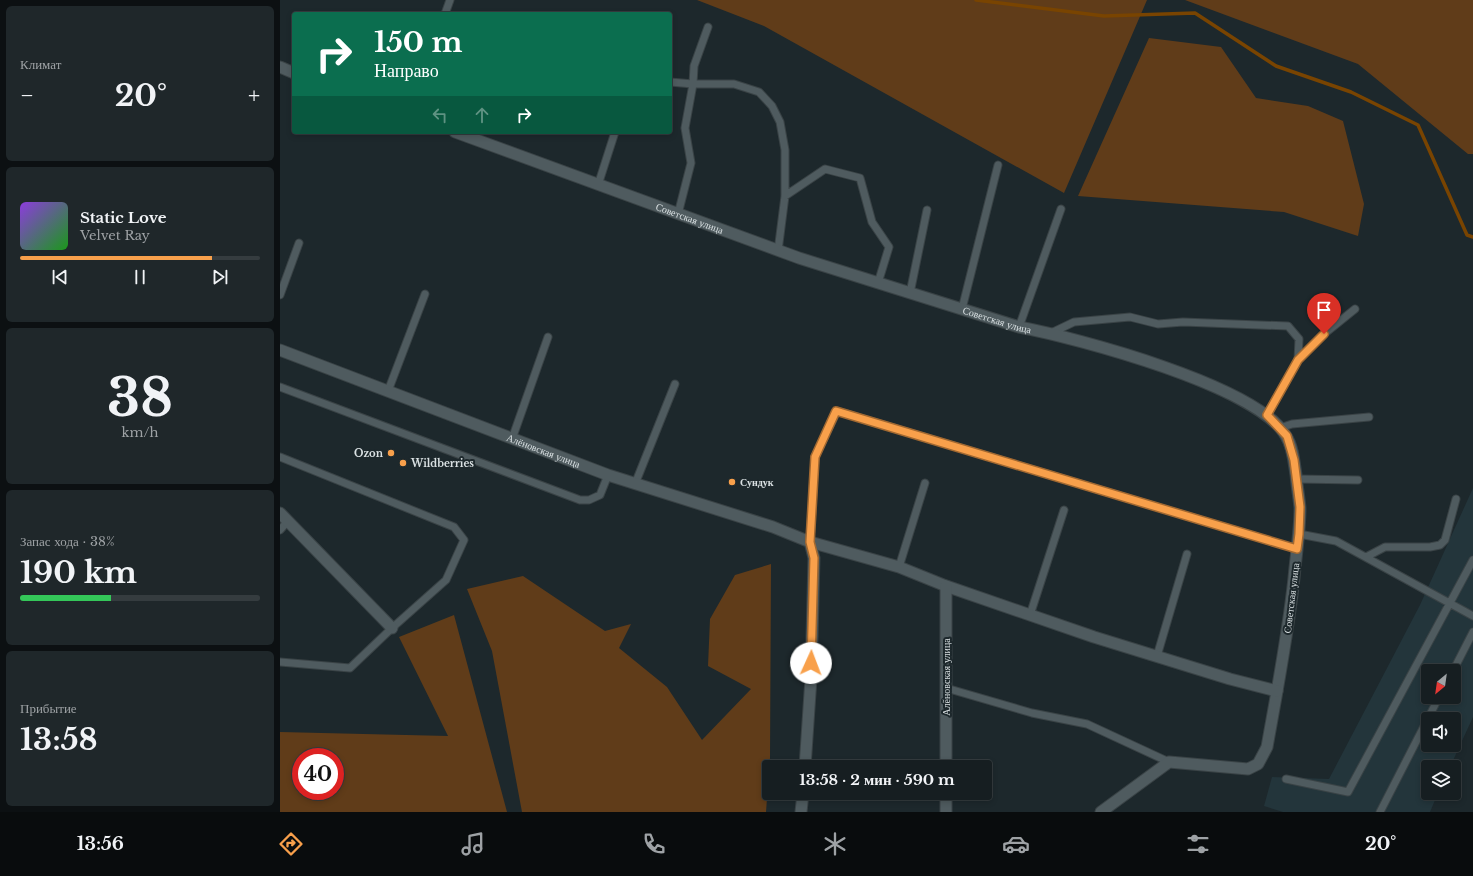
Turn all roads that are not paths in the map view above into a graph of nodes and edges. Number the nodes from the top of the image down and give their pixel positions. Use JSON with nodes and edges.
{"nodes":[{"id":1,"x":450,"y":0,"type":"edge"},
{"id":2,"x":446,"y":12,"type":"edge"},
{"id":3,"x":708,"y":27,"type":"dead end"},
{"id":4,"x":280,"y":67,"type":"edge"},
{"id":5,"x":292,"y":72,"type":"edge"},
{"id":6,"x":672,"y":82,"type":"edge"},
{"id":7,"x":693,"y":84,"type":"junction"},
{"id":8,"x":460,"y":134,"type":"edge"},
{"id":9,"x":614,"y":134,"type":"edge"},
{"id":10,"x":998,"y":165,"type":"dead end"},
{"id":11,"x":598,"y":185,"type":"junction"},
{"id":12,"x":785,"y":196,"type":"junction"},
{"id":13,"x":1061,"y":209,"type":"dead end"},
{"id":14,"x":927,"y":210,"type":"dead end"},
{"id":15,"x":678,"y":214,"type":"junction"},
{"id":16,"x":299,"y":243,"type":"dead end"},
{"id":17,"x":778,"y":251,"type":"junction"},
{"id":18,"x":878,"y":283,"type":"junction"},
{"id":19,"x":910,"y":293,"type":"junction"},
{"id":20,"x":424,"y":294,"type":"dead end"},
{"id":21,"x":280,"y":295,"type":"edge"},
{"id":22,"x":962,"y":309,"type":"junction"},
{"id":23,"x":1355,"y":309,"type":"dead end"},
{"id":24,"x":1019,"y":327,"type":"junction"},
{"id":25,"x":1051,"y":333,"type":"junction"},
{"id":26,"x":548,"y":337,"type":"dead end"},
{"id":27,"x":280,"y":350,"type":"edge"},
{"id":28,"x":1298,"y":360,"type":"junction"},
{"id":29,"x":674,"y":384,"type":"dead end"},
{"id":30,"x":280,"y":387,"type":"edge"},
{"id":31,"x":388,"y":391,"type":"junction"},
{"id":32,"x":1267,"y":415,"type":"junction"},
{"id":33,"x":1368,"y":417,"type":"dead end"},
{"id":34,"x":1280,"y":428,"type":"junction"},
{"id":35,"x":512,"y":439,"type":"junction"},
{"id":36,"x":280,"y":457,"type":"edge"},
{"id":37,"x":608,"y":475,"type":"junction"},
{"id":38,"x":1296,"y":479,"type":"junction"},
{"id":39,"x":1358,"y":480,"type":"dead end"},
{"id":40,"x":635,"y":484,"type":"junction"},
{"id":41,"x":925,"y":484,"type":"dead end"},
{"id":42,"x":1456,"y":499,"type":"dead end"},
{"id":43,"x":1064,"y":510,"type":"dead end"},
{"id":44,"x":280,"y":513,"type":"edge"},
{"id":45,"x":288,"y":521,"type":"junction"},
{"id":46,"x":280,"y":530,"type":"edge"},
{"id":47,"x":1299,"y":534,"type":"junction"},
{"id":48,"x":810,"y":542,"type":"junction"},
{"id":49,"x":1297,"y":549,"type":"junction"},
{"id":50,"x":1187,"y":554,"type":"dead end"},
{"id":51,"x":1366,"y":557,"type":"junction"},
{"id":52,"x":1473,"y":560,"type":"edge"},
{"id":53,"x":899,"y":568,"type":"junction"},
{"id":54,"x":946,"y":586,"type":"junction"},
{"id":55,"x":1450,"y":603,"type":"junction"},
{"id":56,"x":1030,"y":615,"type":"junction"},
{"id":57,"x":1473,"y":616,"type":"edge"},
{"id":58,"x":392,"y":628,"type":"junction"},
{"id":59,"x":1473,"y":632,"type":"edge"},
{"id":60,"x":1157,"y":656,"type":"junction"},
{"id":61,"x":280,"y":662,"type":"edge"},
{"id":62,"x":1457,"y":664,"type":"edge"},
{"id":63,"x":946,"y":688,"type":"junction"},
{"id":64,"x":1277,"y":692,"type":"junction"},
{"id":65,"x":1435,"y":704,"type":"edge"},
{"id":66,"x":805,"y":760,"type":"edge"},
{"id":67,"x":946,"y":760,"type":"edge"},
{"id":68,"x":1169,"y":762,"type":"junction"},
{"id":69,"x":1286,"y":779,"type":"dead end"},
{"id":70,"x":802,"y":800,"type":"edge"},
{"id":71,"x":946,"y":800,"type":"edge"},
{"id":72,"x":801,"y":812,"type":"edge"},
{"id":73,"x":946,"y":812,"type":"edge"},
{"id":74,"x":1101,"y":812,"type":"edge"},
{"id":75,"x":1380,"y":812,"type":"edge"}],
"edges":[{"from":1,"to":2,"type":"lane"},
{"from":3,"to":7,"type":"lane"},
{"from":4,"to":5,"type":"street"},
{"from":6,"to":7,"type":"lane"},
{"from":7,"to":12,"type":"lane"},
{"from":7,"to":15,"type":"lane"},
{"from":8,"to":11,"type":"street","name":"Советская улица"},
{"from":9,"to":11,"type":"lane"},
{"from":10,"to":22,"type":"lane"},
{"from":11,"to":15,"type":"street","name":"Советская улица"},
{"from":12,"to":17,"type":"lane"},
{"from":12,"to":18,"type":"lane"},
{"from":13,"to":24,"type":"lane"},
{"from":14,"to":19,"type":"lane"},
{"from":15,"to":17,"type":"street","name":"Советская улица"},
{"from":16,"to":21,"type":"lane"},
{"from":17,"to":18,"type":"street","name":"Советская улица"},
{"from":18,"to":19,"type":"street","name":"Советская улица"},
{"from":19,"to":22,"type":"street","name":"Советская улица"},
{"from":20,"to":31,"type":"lane"},
{"from":22,"to":24,"type":"street","name":"Советская улица"},
{"from":23,"to":28,"type":"lane"},
{"from":24,"to":25,"type":"street","name":"Советская улица"},
{"from":25,"to":28,"type":"lane"},
{"from":25,"to":32,"type":"street","name":"Советская улица"},
{"from":26,"to":35,"type":"lane"},
{"from":27,"to":31,"type":"street","name":"Алёновская улица"},
{"from":28,"to":32,"type":"lane"},
{"from":29,"to":40,"type":"lane"},
{"from":30,"to":37,"type":"lane"},
{"from":31,"to":35,"type":"street","name":"Алёновская улица"},
{"from":32,"to":34,"type":"street","name":"Советская улица"},
{"from":33,"to":34,"type":"lane"},
{"from":34,"to":38,"type":"street","name":"Советская улица"},
{"from":35,"to":37,"type":"street","name":"Алёновская улица"},
{"from":36,"to":58,"type":"lane"},
{"from":37,"to":40,"type":"street","name":"Алёновская улица"},
{"from":38,"to":39,"type":"lane"},
{"from":38,"to":47,"type":"street","name":"Советская улица"},
{"from":40,"to":48,"type":"street","name":"Алёновская улица"},
{"from":41,"to":53,"type":"lane"},
{"from":42,"to":51,"type":"lane"},
{"from":43,"to":56,"type":"lane"},
{"from":44,"to":45,"type":"street"},
{"from":45,"to":46,"type":"lane"},
{"from":45,"to":58,"type":"street"},
{"from":47,"to":49,"type":"street","name":"Советская улица"},
{"from":47,"to":51,"type":"lane"},
{"from":48,"to":49,"type":"lane"},
{"from":48,"to":53,"type":"street","name":"Алёновская улица"},
{"from":48,"to":66,"type":"street"},
{"from":49,"to":64,"type":"street","name":"Советская улица"},
{"from":50,"to":60,"type":"lane"},
{"from":51,"to":55,"type":"lane"},
{"from":52,"to":55,"type":"lane"},
{"from":53,"to":54,"type":"street","name":"Алёновская улица"},
{"from":54,"to":56,"type":"street","name":"Алёновская улица"},
{"from":54,"to":63,"type":"street","name":"Алёновская улица"},
{"from":55,"to":57,"type":"lane"},
{"from":55,"to":69,"type":"lane"},
{"from":56,"to":60,"type":"street","name":"Алёновская улица"},
{"from":58,"to":61,"type":"lane"},
{"from":59,"to":62,"type":"lane"},
{"from":60,"to":64,"type":"street","name":"Алёновская улица"},
{"from":63,"to":67,"type":"street","name":"Алёновская улица"},
{"from":63,"to":68,"type":"lane"},
{"from":64,"to":68,"type":"street"},
{"from":65,"to":75,"type":"lane"},
{"from":68,"to":74,"type":"street"},
{"from":70,"to":72,"type":"street"},
{"from":71,"to":73,"type":"street"}]}
